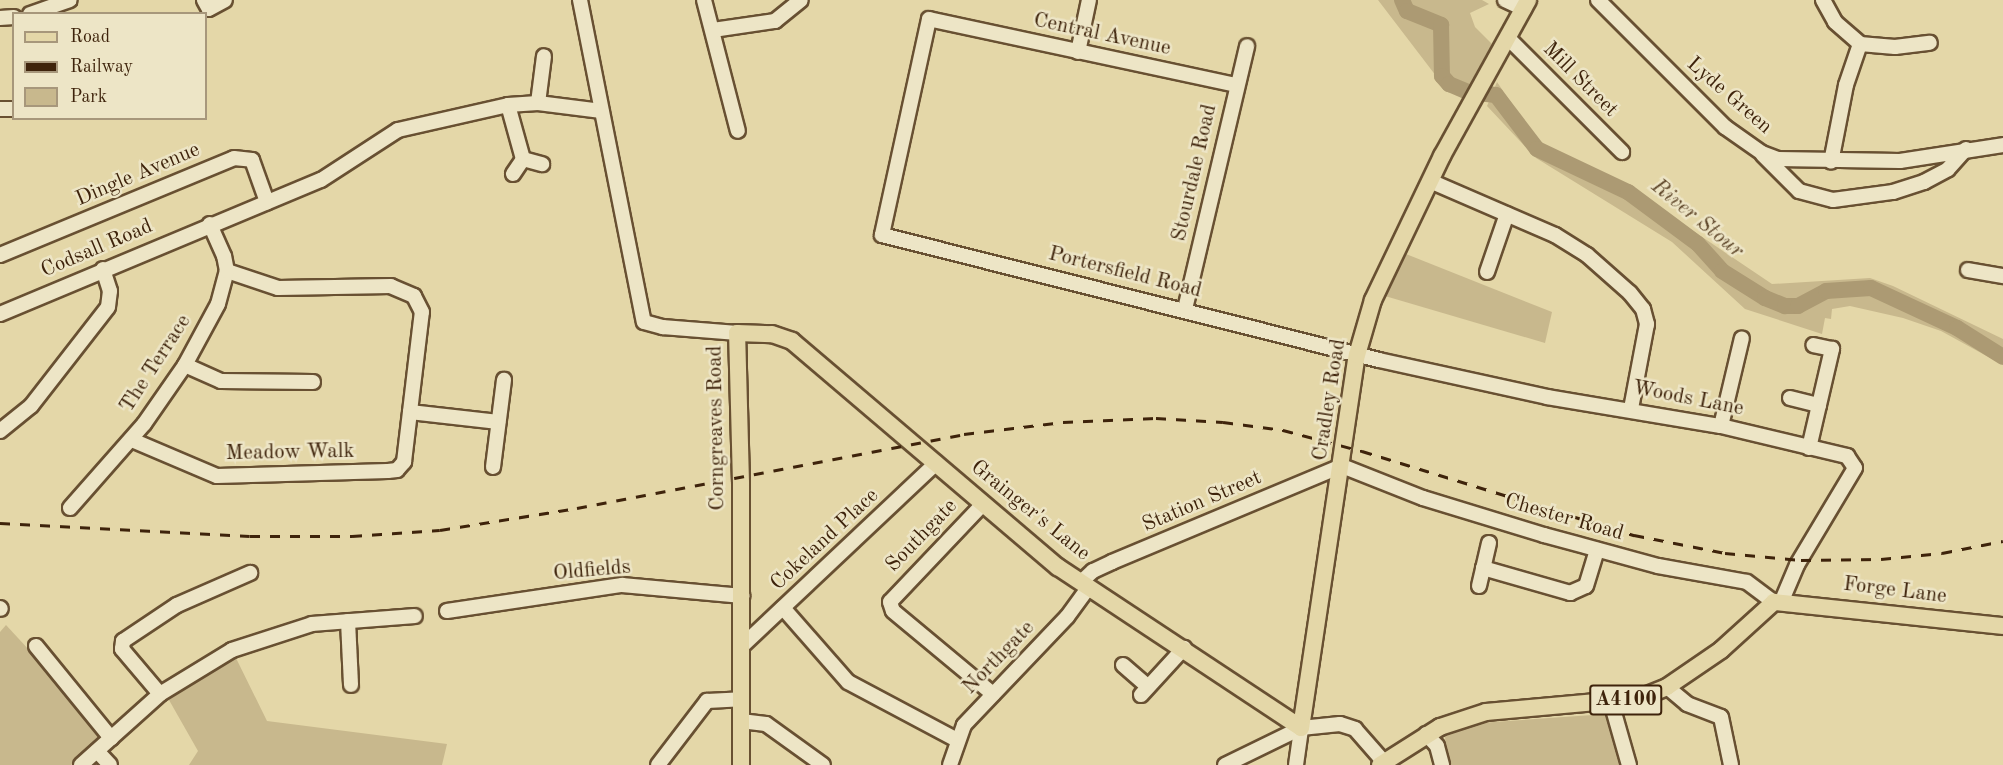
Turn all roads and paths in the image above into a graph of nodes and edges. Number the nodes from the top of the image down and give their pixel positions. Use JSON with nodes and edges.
{"nodes":[{"id":1,"x":70,"y":0,"type":"edge"},
{"id":2,"x":225,"y":0,"type":"edge"},
{"id":3,"x":580,"y":0,"type":"edge"},
{"id":4,"x":704,"y":0,"type":"edge"},
{"id":5,"x":801,"y":0,"type":"edge"},
{"id":6,"x":1089,"y":0,"type":"edge"},
{"id":7,"x":1504,"y":0,"type":"edge"},
{"id":8,"x":1598,"y":0,"type":"edge"},
{"id":9,"x":1822,"y":0,"type":"edge"},
{"id":10,"x":1526,"y":5,"type":"edge"},
{"id":11,"x":206,"y":8,"type":"edge"},
{"id":12,"x":34,"y":12,"type":"edge"},
{"id":13,"x":713,"y":30,"type":"junction"},
{"id":14,"x":1509,"y":39,"type":"junction"},
{"id":15,"x":1930,"y":43,"type":"dead end"},
{"id":16,"x":1860,"y":44,"type":"junction"},
{"id":17,"x":1247,"y":46,"type":"dead end"},
{"id":18,"x":1078,"y":52,"type":"junction"},
{"id":19,"x":544,"y":56,"type":"dead end"},
{"id":20,"x":1236,"y":85,"type":"junction"},
{"id":21,"x":538,"y":103,"type":"junction"},
{"id":22,"x":508,"y":105,"type":"junction"},
{"id":23,"x":601,"y":111,"type":"junction"},
{"id":24,"x":738,"y":131,"type":"dead end"},
{"id":25,"x":2003,"y":145,"type":"edge"},
{"id":26,"x":1966,"y":149,"type":"junction"},
{"id":27,"x":1622,"y":152,"type":"dead end"},
{"id":28,"x":1762,"y":153,"type":"junction"},
{"id":29,"x":523,"y":159,"type":"junction"},
{"id":30,"x":1831,"y":162,"type":"junction"},
{"id":31,"x":542,"y":164,"type":"dead end"},
{"id":32,"x":513,"y":174,"type":"dead end"},
{"id":33,"x":1430,"y":182,"type":"junction"},
{"id":34,"x":267,"y":202,"type":"junction"},
{"id":35,"x":1507,"y":213,"type":"junction"},
{"id":36,"x":210,"y":224,"type":"junction"},
{"id":37,"x":882,"y":235,"type":"joint"},
{"id":38,"x":0,"y":255,"type":"edge"},
{"id":39,"x":103,"y":269,"type":"junction"},
{"id":40,"x":1968,"y":270,"type":"dead end"},
{"id":41,"x":227,"y":271,"type":"junction"},
{"id":42,"x":1487,"y":272,"type":"dead end"},
{"id":43,"x":2003,"y":276,"type":"edge"},
{"id":44,"x":1185,"y":309,"type":"junction"},
{"id":45,"x":0,"y":314,"type":"edge"},
{"id":46,"x":737,"y":333,"type":"junction"},
{"id":47,"x":1742,"y":338,"type":"dead end"},
{"id":48,"x":1813,"y":345,"type":"dead end"},
{"id":49,"x":1356,"y":355,"type":"junction"},
{"id":50,"x":185,"y":365,"type":"junction"},
{"id":51,"x":504,"y":380,"type":"dead end"},
{"id":52,"x":313,"y":382,"type":"dead end"},
{"id":53,"x":1790,"y":398,"type":"dead end"},
{"id":54,"x":1819,"y":405,"type":"junction"},
{"id":55,"x":1631,"y":409,"type":"junction"},
{"id":56,"x":410,"y":412,"type":"junction"},
{"id":57,"x":498,"y":422,"type":"junction"},
{"id":58,"x":1721,"y":426,"type":"junction"},
{"id":59,"x":0,"y":431,"type":"edge"},
{"id":60,"x":132,"y":440,"type":"junction"},
{"id":61,"x":1809,"y":447,"type":"junction"},
{"id":62,"x":936,"y":463,"type":"junction"},
{"id":63,"x":1342,"y":466,"type":"junction"},
{"id":64,"x":493,"y":467,"type":"dead end"},
{"id":65,"x":983,"y":504,"type":"junction"},
{"id":66,"x":70,"y":507,"type":"dead end"},
{"id":67,"x":1489,"y":543,"type":"dead end"},
{"id":68,"x":1597,"y":550,"type":"junction"},
{"id":69,"x":1483,"y":568,"type":"junction"},
{"id":70,"x":250,"y":573,"type":"dead end"},
{"id":71,"x":1085,"y":585,"type":"junction"},
{"id":72,"x":1479,"y":586,"type":"dead end"},
{"id":73,"x":742,"y":596,"type":"junction"},
{"id":74,"x":1778,"y":601,"type":"junction"},
{"id":75,"x":783,"y":608,"type":"junction"},
{"id":76,"x":447,"y":611,"type":"dead end"},
{"id":77,"x":415,"y":616,"type":"dead end"},
{"id":78,"x":348,"y":621,"type":"junction"},
{"id":79,"x":2003,"y":626,"type":"edge"},
{"id":80,"x":36,"y":646,"type":"dead end"},
{"id":81,"x":742,"y":646,"type":"junction"},
{"id":82,"x":1184,"y":648,"type":"junction"},
{"id":83,"x":1123,"y":665,"type":"dead end"},
{"id":84,"x":351,"y":685,"type":"dead end"},
{"id":85,"x":1667,"y":687,"type":"junction"},
{"id":86,"x":160,"y":694,"type":"junction"},
{"id":87,"x":993,"y":694,"type":"junction"},
{"id":88,"x":741,"y":699,"type":"junction"},
{"id":89,"x":1611,"y":702,"type":"junction"},
{"id":90,"x":741,"y":721,"type":"junction"},
{"id":91,"x":1301,"y":728,"type":"junction"},
{"id":92,"x":1433,"y":731,"type":"junction"},
{"id":93,"x":111,"y":738,"type":"junction"},
{"id":94,"x":957,"y":740,"type":"junction"},
{"id":95,"x":97,"y":751,"type":"junction"},
{"id":96,"x":1382,"y":763,"type":"edge"},
{"id":97,"x":81,"y":765,"type":"edge"},
{"id":98,"x":110,"y":765,"type":"edge"},
{"id":99,"x":658,"y":765,"type":"edge"},
{"id":100,"x":741,"y":765,"type":"edge"},
{"id":101,"x":823,"y":765,"type":"edge"},
{"id":102,"x":950,"y":765,"type":"edge"},
{"id":103,"x":1225,"y":765,"type":"edge"},
{"id":104,"x":1296,"y":765,"type":"edge"},
{"id":105,"x":1442,"y":765,"type":"edge"},
{"id":106,"x":1629,"y":765,"type":"edge"},
{"id":107,"x":1731,"y":765,"type":"edge"}],
"edges":[{"from":1,"to":12,"type":"street"},
{"from":2,"to":11,"type":"street"},
{"from":3,"to":23,"type":"street","name":"Corngreaves Road"},
{"from":4,"to":13,"type":"street"},
{"from":5,"to":13,"type":"street"},
{"from":6,"to":18,"type":"street"},
{"from":7,"to":10,"type":"street"},
{"from":8,"to":28,"type":"street","name":"Lyde Green"},
{"from":9,"to":16,"type":"street"},
{"from":10,"to":14,"type":"main road","name":"Cradley Road"},
{"from":13,"to":24,"type":"street"},
{"from":14,"to":27,"type":"street","name":"Mill Street"},
{"from":14,"to":33,"type":"main road","name":"Cradley Road"},
{"from":15,"to":16,"type":"street"},
{"from":16,"to":30,"type":"street"},
{"from":17,"to":20,"type":"street","name":"Stourdale Road"},
{"from":18,"to":20,"type":"street","name":"Central Avenue"},
{"from":18,"to":37,"type":"street","name":"Central Avenue"},
{"from":19,"to":21,"type":"street"},
{"from":20,"to":44,"type":"street","name":"Stourdale Road"},
{"from":21,"to":22,"type":"street","name":"Codsall Road"},
{"from":21,"to":23,"type":"street","name":"Codsall Road"},
{"from":22,"to":29,"type":"street"},
{"from":22,"to":34,"type":"street","name":"Codsall Road"},
{"from":23,"to":46,"type":"street","name":"Corngreaves Road"},
{"from":25,"to":26,"type":"street","name":"Lyde Green"},
{"from":26,"to":28,"type":"street"},
{"from":26,"to":30,"type":"street","name":"Lyde Green"},
{"from":28,"to":30,"type":"street","name":"Lyde Green"},
{"from":29,"to":31,"type":"street"},
{"from":29,"to":32,"type":"street"},
{"from":33,"to":35,"type":"street"},
{"from":33,"to":49,"type":"main road","name":"Cradley Road"},
{"from":34,"to":36,"type":"street","name":"Codsall Road"},
{"from":34,"to":38,"type":"street","name":"Dingle Avenue"},
{"from":35,"to":42,"type":"street"},
{"from":35,"to":55,"type":"street"},
{"from":36,"to":39,"type":"street","name":"Codsall Road"},
{"from":36,"to":41,"type":"street"},
{"from":37,"to":44,"type":"street","name":"Portersfield Road"},
{"from":39,"to":45,"type":"street","name":"Codsall Road"},
{"from":39,"to":59,"type":"street"},
{"from":40,"to":43,"type":"street"},
{"from":41,"to":50,"type":"street","name":"The Terrace"},
{"from":41,"to":56,"type":"street","name":"Meadow Walk"},
{"from":44,"to":49,"type":"street","name":"Portersfield Road"},
{"from":46,"to":62,"type":"main road","name":"Grainger's Lane"},
{"from":46,"to":73,"type":"main road","name":"Corngreaves Road"},
{"from":47,"to":58,"type":"street"},
{"from":48,"to":54,"type":"street"},
{"from":49,"to":55,"type":"street","name":"Woods Lane"},
{"from":49,"to":63,"type":"main road","name":"Cradley Road"},
{"from":50,"to":52,"type":"street"},
{"from":50,"to":60,"type":"street","name":"The Terrace"},
{"from":51,"to":57,"type":"street"},
{"from":53,"to":54,"type":"street"},
{"from":54,"to":61,"type":"street"},
{"from":55,"to":58,"type":"street","name":"Woods Lane"},
{"from":56,"to":57,"type":"street"},
{"from":56,"to":60,"type":"street","name":"Meadow Walk"},
{"from":57,"to":64,"type":"street"},
{"from":58,"to":61,"type":"street","name":"Woods Lane"},
{"from":60,"to":66,"type":"street","name":"The Terrace"},
{"from":61,"to":74,"type":"street","name":"Woods Lane"},
{"from":62,"to":65,"type":"main road","name":"Grainger's Lane"},
{"from":62,"to":75,"type":"street","name":"Cokeland Place"},
{"from":63,"to":68,"type":"street","name":"Chester Road"},
{"from":63,"to":71,"type":"street","name":"Station Street"},
{"from":63,"to":91,"type":"main road","name":"Cradley Road"},
{"from":65,"to":71,"type":"main road","name":"Grainger's Lane"},
{"from":65,"to":87,"type":"street","name":"Southgate"},
{"from":67,"to":69,"type":"street"},
{"from":68,"to":69,"type":"street"},
{"from":68,"to":74,"type":"street","name":"Chester Road"},
{"from":69,"to":72,"type":"street"},
{"from":70,"to":86,"type":"street"},
{"from":71,"to":82,"type":"main road","name":"Grainger's Lane"},
{"from":71,"to":87,"type":"street","name":"Northgate"},
{"from":73,"to":76,"type":"street","name":"Oldfields"},
{"from":73,"to":81,"type":"main road","name":"Corngreaves Road"},
{"from":74,"to":79,"type":"main road","name":"Forge Lane"},
{"from":74,"to":85,"type":"main road","number":"A4100"},
{"from":75,"to":81,"type":"street","name":"Cokeland Place"},
{"from":75,"to":94,"type":"street"},
{"from":77,"to":78,"type":"street"},
{"from":78,"to":84,"type":"street"},
{"from":78,"to":86,"type":"street"},
{"from":80,"to":93,"type":"street"},
{"from":81,"to":88,"type":"main road","name":"Corngreaves Road"},
{"from":82,"to":83,"type":"street"},
{"from":82,"to":91,"type":"main road","name":"Grainger's Lane"},
{"from":85,"to":89,"type":"main road","number":"A4100"},
{"from":85,"to":107,"type":"street"},
{"from":86,"to":93,"type":"street"},
{"from":87,"to":94,"type":"street","name":"Northgate"},
{"from":88,"to":90,"type":"main road","name":"Corngreaves Road"},
{"from":88,"to":99,"type":"street"},
{"from":89,"to":92,"type":"main road","number":"A4100"},
{"from":89,"to":106,"type":"street"},
{"from":90,"to":100,"type":"main road","name":"Corngreaves Road"},
{"from":90,"to":101,"type":"street"},
{"from":91,"to":96,"type":"street"},
{"from":91,"to":103,"type":"street"},
{"from":91,"to":104,"type":"street"},
{"from":92,"to":96,"type":"main road","number":"A4100"},
{"from":92,"to":105,"type":"street"},
{"from":93,"to":95,"type":"street"},
{"from":94,"to":102,"type":"street","name":"Northgate"},
{"from":95,"to":97,"type":"street"},
{"from":95,"to":98,"type":"street"}]}
